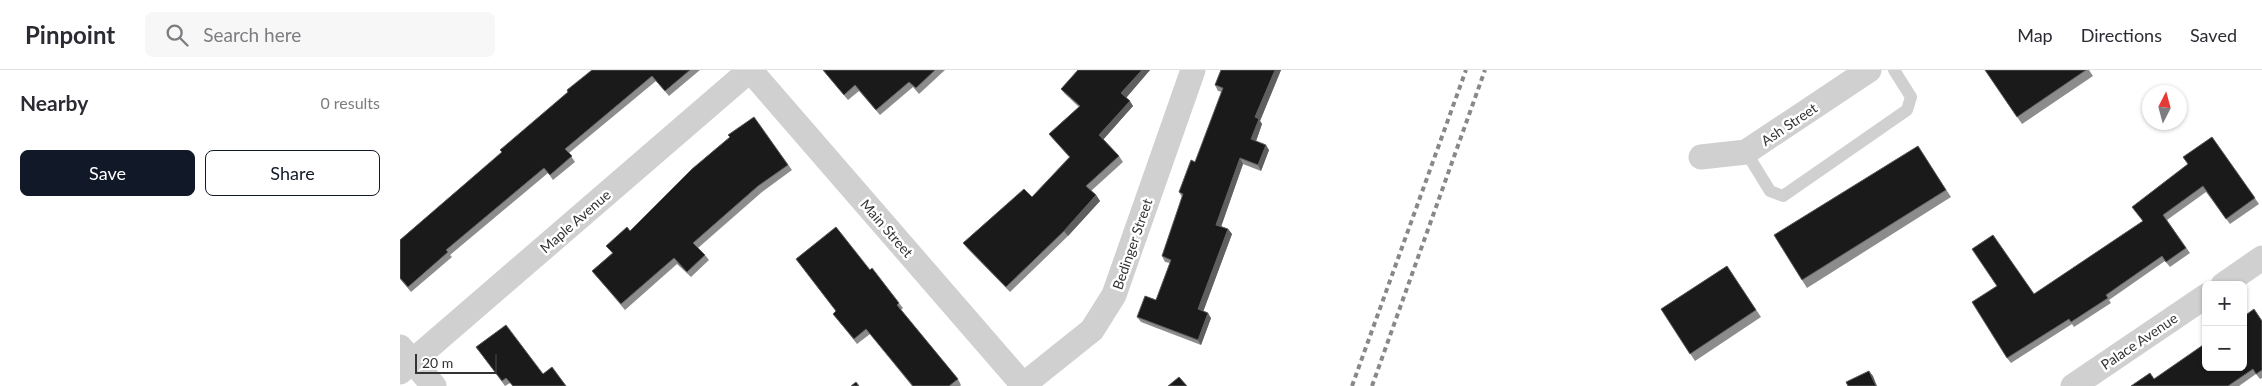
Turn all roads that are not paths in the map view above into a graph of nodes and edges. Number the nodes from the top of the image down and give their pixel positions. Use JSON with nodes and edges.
{"nodes":[{"id":1,"x":750,"y":70,"type":"edge"},
{"id":2,"x":1193,"y":70,"type":"edge"},
{"id":3,"x":1894,"y":70,"type":"edge"},
{"id":4,"x":1856,"y":73,"type":"edge"},
{"id":5,"x":1746,"y":152,"type":"junction"},
{"id":6,"x":1702,"y":157,"type":"dead end"},
{"id":7,"x":2262,"y":258,"type":"edge"},
{"id":8,"x":2229,"y":281,"type":"edge"},
{"id":9,"x":2202,"y":299,"type":"edge"},
{"id":10,"x":404,"y":360,"type":"edge"},
{"id":11,"x":434,"y":386,"type":"edge"},
{"id":12,"x":1023,"y":386,"type":"edge"},
{"id":13,"x":2073,"y":386,"type":"edge"}],
"edges":[{"from":1,"to":10,"type":"street","name":"Maple Avenue"},
{"from":1,"to":12,"type":"street","name":"Main Street"},
{"from":2,"to":12,"type":"street","name":"Bedinger Street"},
{"from":3,"to":5,"type":"lane"},
{"from":4,"to":5,"type":"street","name":"Ash Street"},
{"from":5,"to":6,"type":"street","name":"Ash Street"},
{"from":7,"to":8,"type":"street"},
{"from":9,"to":13,"type":"street","name":"Palace Avenue"},
{"from":10,"to":11,"type":"street"}]}
